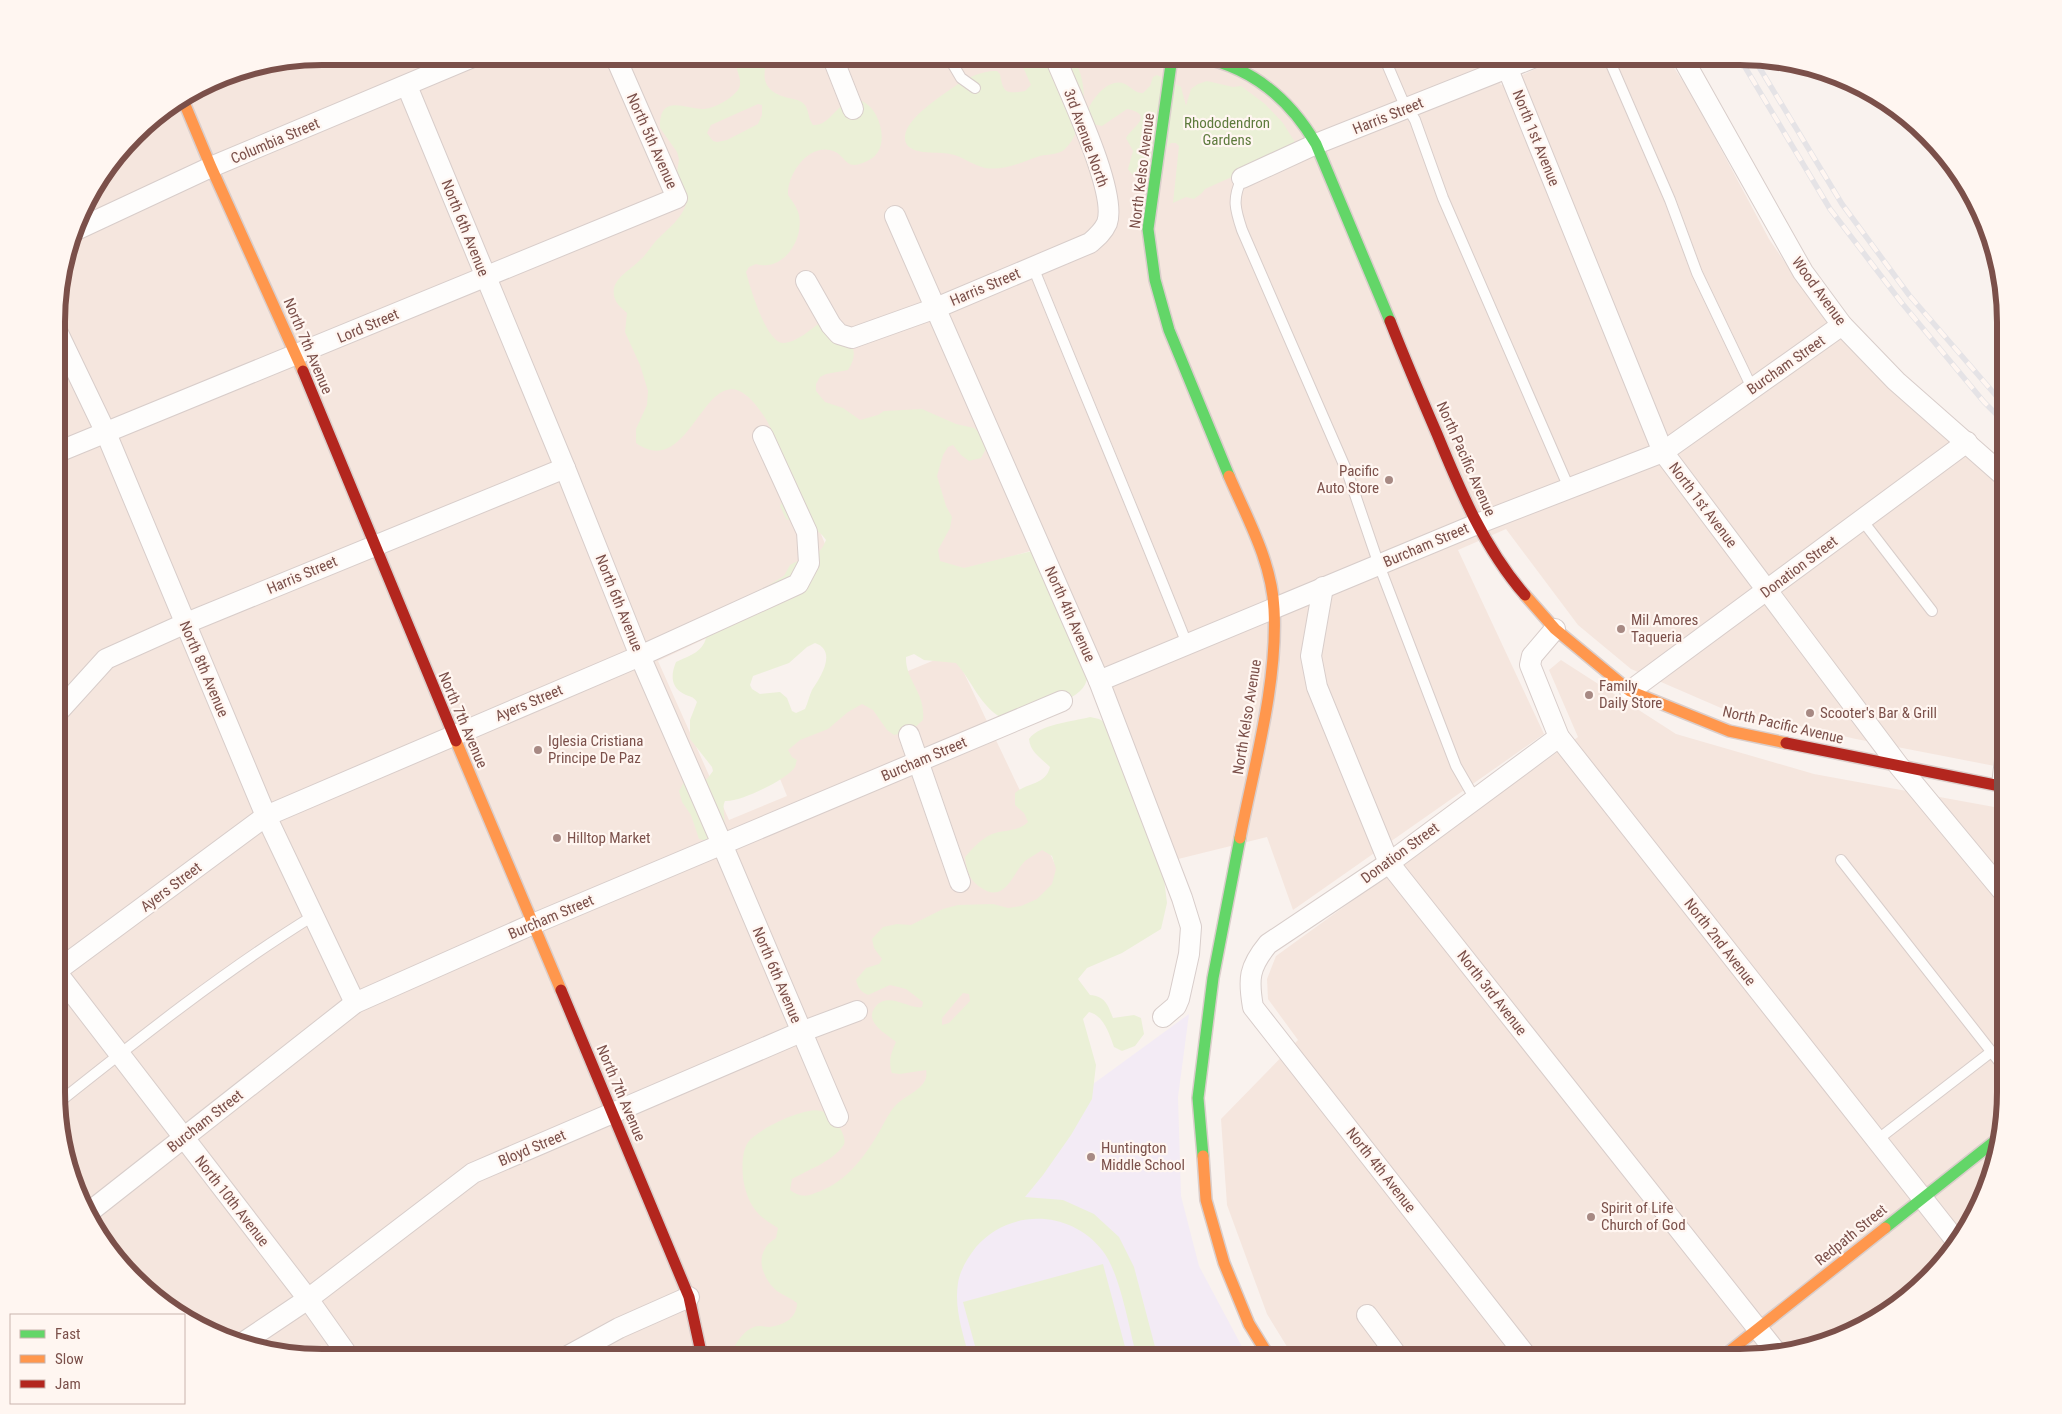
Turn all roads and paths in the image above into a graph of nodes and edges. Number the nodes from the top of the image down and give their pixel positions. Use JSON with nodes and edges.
{"nodes":[{"id":1,"x":455,"y":65,"type":"edge"},
{"id":2,"x":619,"y":65,"type":"edge"},
{"id":3,"x":836,"y":65,"type":"edge"},
{"id":4,"x":953,"y":65,"type":"edge"},
{"id":5,"x":1059,"y":65,"type":"edge"},
{"id":6,"x":1171,"y":65,"type":"edge"},
{"id":7,"x":1233,"y":65,"type":"edge"},
{"id":8,"x":1387,"y":65,"type":"edge"},
{"id":9,"x":1501,"y":65,"type":"edge"},
{"id":10,"x":1506,"y":65,"type":"edge"},
{"id":11,"x":1611,"y":65,"type":"edge"},
{"id":12,"x":1687,"y":65,"type":"edge"},
{"id":13,"x":407,"y":86,"type":"junction"},
{"id":14,"x":975,"y":88,"type":"dead end"},
{"id":15,"x":185,"y":104,"type":"edge"},
{"id":16,"x":1408,"y":108,"type":"junction"},
{"id":17,"x":853,"y":109,"type":"dead end"},
{"id":18,"x":1316,"y":144,"type":"junction"},
{"id":19,"x":211,"y":167,"type":"junction"},
{"id":20,"x":1242,"y":178,"type":"joint"},
{"id":21,"x":677,"y":198,"type":"joint"},
{"id":22,"x":895,"y":216,"type":"dead end"},
{"id":23,"x":1107,"y":222,"type":"joint"},
{"id":24,"x":84,"y":226,"type":"edge"},
{"id":25,"x":1033,"y":267,"type":"junction"},
{"id":26,"x":484,"y":277,"type":"junction"},
{"id":27,"x":806,"y":281,"type":"dead end"},
{"id":28,"x":936,"y":308,"type":"junction"},
{"id":29,"x":1842,"y":325,"type":"junction"},
{"id":30,"x":65,"y":348,"type":"edge"},
{"id":31,"x":297,"y":356,"type":"junction"},
{"id":32,"x":1752,"y":388,"type":"junction"},
{"id":33,"x":106,"y":433,"type":"junction"},
{"id":34,"x":763,"y":436,"type":"dead end"},
{"id":35,"x":1967,"y":442,"type":"junction"},
{"id":36,"x":65,"y":449,"type":"edge"},
{"id":37,"x":1663,"y":452,"type":"junction"},
{"id":38,"x":565,"y":468,"type":"junction"},
{"id":39,"x":1997,"y":470,"type":"edge"},
{"id":40,"x":1569,"y":488,"type":"junction"},
{"id":41,"x":1862,"y":520,"type":"junction"},
{"id":42,"x":1477,"y":524,"type":"junction"},
{"id":43,"x":374,"y":546,"type":"junction"},
{"id":44,"x":1379,"y":565,"type":"junction"},
{"id":45,"x":1323,"y":587,"type":"junction"},
{"id":46,"x":1767,"y":591,"type":"junction"},
{"id":47,"x":1274,"y":608,"type":"junction"},
{"id":48,"x":1932,"y":611,"type":"dead end"},
{"id":49,"x":184,"y":624,"type":"junction"},
{"id":50,"x":1555,"y":629,"type":"junction"},
{"id":51,"x":1187,"y":644,"type":"junction"},
{"id":52,"x":640,"y":656,"type":"junction"},
{"id":53,"x":1099,"y":681,"type":"junction"},
{"id":54,"x":1630,"y":691,"type":"junction"},
{"id":55,"x":1062,"y":701,"type":"dead end"},
{"id":56,"x":65,"y":704,"type":"edge"},
{"id":57,"x":453,"y":735,"type":"junction"},
{"id":58,"x":909,"y":735,"type":"dead end"},
{"id":59,"x":1559,"y":737,"type":"junction"},
{"id":60,"x":918,"y":762,"type":"junction"},
{"id":61,"x":1899,"y":766,"type":"junction"},
{"id":62,"x":1997,"y":785,"type":"edge"},
{"id":63,"x":1475,"y":799,"type":"junction"},
{"id":64,"x":266,"y":816,"type":"junction"},
{"id":65,"x":722,"y":844,"type":"junction"},
{"id":66,"x":1841,"y":860,"type":"dead end"},
{"id":67,"x":1389,"y":863,"type":"junction"},
{"id":68,"x":960,"y":882,"type":"dead end"},
{"id":69,"x":1997,"y":884,"type":"edge"},
{"id":70,"x":314,"y":916,"type":"junction"},
{"id":71,"x":533,"y":924,"type":"junction"},
{"id":72,"x":65,"y":967,"type":"edge"},
{"id":73,"x":1250,"y":976,"type":"joint"},
{"id":74,"x":65,"y":981,"type":"edge"},
{"id":75,"x":355,"y":1003,"type":"junction"},
{"id":76,"x":857,"y":1011,"type":"dead end"},
{"id":77,"x":1163,"y":1017,"type":"dead end"},
{"id":78,"x":802,"y":1032,"type":"junction"},
{"id":79,"x":1991,"y":1052,"type":"junction"},
{"id":80,"x":119,"y":1054,"type":"junction"},
{"id":81,"x":1997,"y":1059,"type":"edge"},
{"id":82,"x":65,"y":1097,"type":"edge"},
{"id":83,"x":613,"y":1113,"type":"junction"},
{"id":84,"x":838,"y":1117,"type":"dead end"},
{"id":85,"x":184,"y":1138,"type":"junction"},
{"id":86,"x":1876,"y":1140,"type":"junction"},
{"id":87,"x":1991,"y":1144,"type":"edge"},
{"id":88,"x":1922,"y":1197,"type":"junction"},
{"id":89,"x":93,"y":1209,"type":"edge"},
{"id":90,"x":1953,"y":1237,"type":"edge"},
{"id":91,"x":689,"y":1297,"type":"junction"},
{"id":92,"x":308,"y":1299,"type":"junction"},
{"id":93,"x":1367,"y":1315,"type":"dead end"},
{"id":94,"x":1758,"y":1329,"type":"junction"},
{"id":95,"x":250,"y":1338,"type":"edge"},
{"id":96,"x":1772,"y":1347,"type":"edge"},
{"id":97,"x":343,"y":1349,"type":"edge"},
{"id":98,"x":581,"y":1349,"type":"edge"},
{"id":99,"x":700,"y":1349,"type":"edge"},
{"id":100,"x":1264,"y":1349,"type":"edge"},
{"id":101,"x":1392,"y":1349,"type":"edge"},
{"id":102,"x":1521,"y":1349,"type":"edge"},
{"id":103,"x":1732,"y":1349,"type":"edge"}],
"edges":[{"from":1,"to":13,"type":"street","name":"Columbia Street"},
{"from":2,"to":21,"type":"street","name":"North 5th Avenue"},
{"from":3,"to":17,"type":"street"},
{"from":4,"to":14,"type":"lane"},
{"from":5,"to":23,"type":"street","name":"3rd Avenue North"},
{"from":6,"to":47,"type":"street","name":"North Kelso Avenue"},
{"from":7,"to":18,"type":"street","name":"North Pacific Avenue"},
{"from":8,"to":16,"type":"lane"},
{"from":9,"to":16,"type":"street","name":"Harris Street"},
{"from":10,"to":37,"type":"street","name":"North 1st Avenue"},
{"from":11,"to":32,"type":"lane"},
{"from":12,"to":29,"type":"street","name":"Wood Avenue"},
{"from":13,"to":19,"type":"street","name":"Columbia Street"},
{"from":13,"to":26,"type":"street","name":"North 6th Avenue"},
{"from":15,"to":19,"type":"street","name":"North 7th Avenue"},
{"from":16,"to":18,"type":"street","name":"Harris Street"},
{"from":16,"to":40,"type":"lane"},
{"from":18,"to":20,"type":"street","name":"Harris Street"},
{"from":18,"to":42,"type":"street","name":"North Pacific Avenue"},
{"from":19,"to":24,"type":"street","name":"Columbia Street"},
{"from":19,"to":31,"type":"street","name":"North 7th Avenue"},
{"from":20,"to":44,"type":"lane"},
{"from":21,"to":26,"type":"street","name":"Lord Street"},
{"from":22,"to":28,"type":"street","name":"North 4th Avenue"},
{"from":23,"to":25,"type":"street","name":"Harris Street"},
{"from":25,"to":28,"type":"street","name":"Harris Street"},
{"from":25,"to":51,"type":"lane"},
{"from":26,"to":31,"type":"street","name":"Lord Street"},
{"from":26,"to":38,"type":"street","name":"North 6th Avenue"},
{"from":27,"to":28,"type":"street","name":"Harris Street"},
{"from":28,"to":53,"type":"street","name":"North 4th Avenue"},
{"from":29,"to":32,"type":"street","name":"Burcham Street"},
{"from":29,"to":35,"type":"street","name":"Wood Avenue"},
{"from":30,"to":33,"type":"street","name":"North 8th Avenue"},
{"from":31,"to":33,"type":"street","name":"Lord Street"},
{"from":31,"to":43,"type":"street","name":"North 7th Avenue"},
{"from":32,"to":37,"type":"street","name":"Burcham Street"},
{"from":33,"to":36,"type":"street","name":"Lord Street"},
{"from":33,"to":49,"type":"street","name":"North 8th Avenue"},
{"from":34,"to":52,"type":"street","name":"Ayers Street"},
{"from":35,"to":39,"type":"street","name":"Wood Avenue"},
{"from":35,"to":41,"type":"street","name":"Donation Street"},
{"from":37,"to":40,"type":"street","name":"Burcham Street"},
{"from":37,"to":46,"type":"street","name":"North 1st Avenue"},
{"from":38,"to":43,"type":"street","name":"Harris Street"},
{"from":38,"to":52,"type":"street","name":"North 6th Avenue"},
{"from":40,"to":42,"type":"street","name":"Burcham Street"},
{"from":41,"to":46,"type":"street","name":"Donation Street"},
{"from":41,"to":48,"type":"lane"},
{"from":42,"to":44,"type":"street","name":"Burcham Street"},
{"from":42,"to":50,"type":"street","name":"North Pacific Avenue"},
{"from":43,"to":49,"type":"street","name":"Harris Street"},
{"from":43,"to":57,"type":"street","name":"North 7th Avenue"},
{"from":44,"to":45,"type":"street","name":"Burcham Street"},
{"from":44,"to":63,"type":"lane"},
{"from":45,"to":47,"type":"street","name":"Burcham Street"},
{"from":45,"to":67,"type":"street","name":"North 3rd Avenue"},
{"from":46,"to":54,"type":"street","name":"Donation Street"},
{"from":46,"to":61,"type":"street","name":"North 1st Avenue"},
{"from":47,"to":51,"type":"street","name":"Burcham Street"},
{"from":47,"to":100,"type":"street","name":"North Kelso Avenue"},
{"from":49,"to":56,"type":"street","name":"Harris Street"},
{"from":49,"to":64,"type":"street","name":"North 8th Avenue"},
{"from":50,"to":54,"type":"street","name":"North Pacific Avenue"},
{"from":50,"to":59,"type":"street","name":"North 2nd Avenue"},
{"from":51,"to":53,"type":"street","name":"Burcham Street"},
{"from":52,"to":57,"type":"street","name":"Ayers Street"},
{"from":52,"to":65,"type":"street","name":"North 6th Avenue"},
{"from":53,"to":77,"type":"street","name":"North 4th Avenue"},
{"from":54,"to":61,"type":"street","name":"North Pacific Avenue"},
{"from":55,"to":60,"type":"street","name":"Burcham Street"},
{"from":57,"to":64,"type":"street","name":"Ayers Street"},
{"from":57,"to":71,"type":"street","name":"North 7th Avenue"},
{"from":58,"to":60,"type":"street"},
{"from":59,"to":63,"type":"street","name":"Donation Street"},
{"from":59,"to":86,"type":"street","name":"North 2nd Avenue"},
{"from":60,"to":65,"type":"street","name":"Burcham Street"},
{"from":60,"to":68,"type":"street"},
{"from":61,"to":62,"type":"street","name":"North Pacific Avenue"},
{"from":61,"to":69,"type":"street","name":"North 1st Avenue"},
{"from":63,"to":67,"type":"street","name":"Donation Street"},
{"from":64,"to":70,"type":"street","name":"North 8th Avenue"},
{"from":64,"to":72,"type":"street","name":"Ayers Street"},
{"from":65,"to":71,"type":"street","name":"Burcham Street"},
{"from":65,"to":78,"type":"street","name":"North 6th Avenue"},
{"from":66,"to":79,"type":"lane"},
{"from":67,"to":73,"type":"street","name":"Donation Street"},
{"from":67,"to":94,"type":"street","name":"North 3rd Avenue"},
{"from":70,"to":75,"type":"street","name":"North 8th Avenue"},
{"from":70,"to":80,"type":"lane"},
{"from":71,"to":75,"type":"street","name":"Burcham Street"},
{"from":71,"to":83,"type":"street","name":"North 7th Avenue"},
{"from":73,"to":102,"type":"street","name":"North 4th Avenue"},
{"from":74,"to":80,"type":"street","name":"North 10th Avenue"},
{"from":75,"to":85,"type":"street","name":"Burcham Street"},
{"from":76,"to":78,"type":"street","name":"Bloyd Street"},
{"from":78,"to":83,"type":"street","name":"Bloyd Street"},
{"from":78,"to":84,"type":"street","name":"North 6th Avenue"},
{"from":79,"to":81,"type":"lane"},
{"from":79,"to":86,"type":"lane"},
{"from":80,"to":82,"type":"lane"},
{"from":80,"to":85,"type":"street","name":"North 10th Avenue"},
{"from":83,"to":91,"type":"street","name":"North 7th Avenue"},
{"from":83,"to":92,"type":"street","name":"Bloyd Street"},
{"from":85,"to":89,"type":"street","name":"Burcham Street"},
{"from":85,"to":92,"type":"street","name":"North 10th Avenue"},
{"from":86,"to":88,"type":"street","name":"North 2nd Avenue"},
{"from":87,"to":88,"type":"street","name":"Redpath Street"},
{"from":88,"to":90,"type":"street","name":"North 2nd Avenue"},
{"from":88,"to":94,"type":"street","name":"Redpath Street"},
{"from":91,"to":98,"type":"street"},
{"from":91,"to":99,"type":"street","name":"North 7th Avenue"},
{"from":92,"to":95,"type":"street","name":"Bloyd Street"},
{"from":92,"to":97,"type":"street","name":"North 10th Avenue"},
{"from":93,"to":101,"type":"street"},
{"from":94,"to":96,"type":"street","name":"North 3rd Avenue"},
{"from":94,"to":103,"type":"street","name":"Redpath Street"}]}
